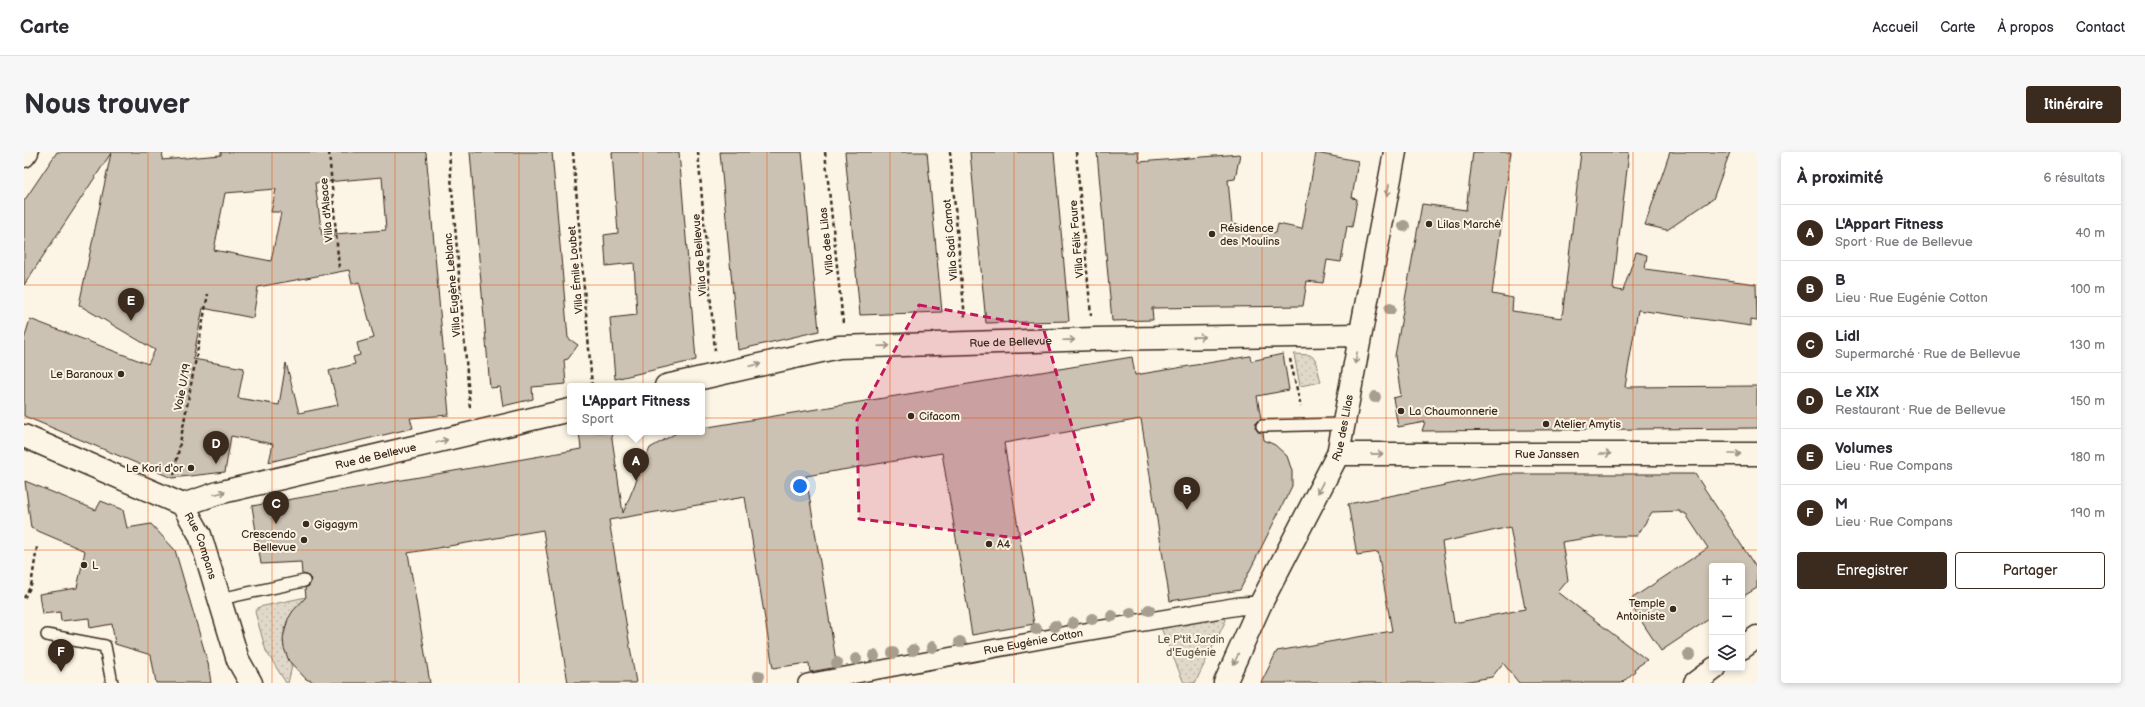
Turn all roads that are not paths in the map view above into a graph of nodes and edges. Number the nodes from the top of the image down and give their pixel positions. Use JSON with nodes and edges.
{"nodes":[{"id":1,"x":27,"y":152,"type":"edge"},
{"id":2,"x":1395,"y":152,"type":"edge"},
{"id":3,"x":24,"y":156,"type":"edge"},
{"id":4,"x":1360,"y":335,"type":"junction"},
{"id":5,"x":679,"y":383,"type":"edge"},
{"id":6,"x":567,"y":411,"type":"edge"},
{"id":7,"x":1343,"y":424,"type":"junction"},
{"id":8,"x":1262,"y":426,"type":"dead end"},
{"id":9,"x":24,"y":436,"type":"edge"},
{"id":10,"x":1338,"y":454,"type":"junction"},
{"id":11,"x":1757,"y":454,"type":"edge"},
{"id":12,"x":183,"y":505,"type":"junction"},
{"id":13,"x":304,"y":581,"type":"dead end"},
{"id":14,"x":220,"y":599,"type":"junction"},
{"id":15,"x":1260,"y":605,"type":"junction"},
{"id":16,"x":47,"y":635,"type":"dead end"},
{"id":17,"x":1757,"y":637,"type":"edge"},
{"id":18,"x":1745,"y":646,"type":"edge"},
{"id":19,"x":1711,"y":671,"type":"edge"},
{"id":20,"x":112,"y":683,"type":"edge"},
{"id":21,"x":251,"y":683,"type":"edge"},
{"id":22,"x":807,"y":683,"type":"edge"},
{"id":23,"x":1225,"y":683,"type":"edge"},
{"id":24,"x":1695,"y":683,"type":"edge"}],
"edges":[{"from":1,"to":3,"type":"street"},
{"from":2,"to":4,"type":"street","name":"Rue des Lilas","one_way":true},
{"from":5,"to":4,"type":"street","name":"Rue de Bellevue","one_way":true},
{"from":4,"to":7,"type":"street","name":"Rue des Lilas","one_way":true},
{"from":12,"to":6,"type":"street","name":"Rue de Bellevue","one_way":true},
{"from":7,"to":8,"type":"lane"},
{"from":7,"to":10,"type":"street","name":"Rue des Lilas"},
{"from":9,"to":12,"type":"street","name":"Rue Compans"},
{"from":10,"to":11,"type":"street","name":"Rue Janssen","one_way":true},
{"from":10,"to":15,"type":"street","name":"Rue des Lilas","one_way":true},
{"from":12,"to":14,"type":"street","name":"Rue Compans"},
{"from":13,"to":14,"type":"lane"},
{"from":14,"to":21,"type":"street","name":"Rue Compans"},
{"from":15,"to":22,"type":"street","name":"Rue Eugénie Cotton"},
{"from":15,"to":23,"type":"street","name":"Rue des Lilas","one_way":true},
{"from":16,"to":20,"type":"lane"},
{"from":17,"to":18,"type":"street"},
{"from":19,"to":24,"type":"street"}]}
